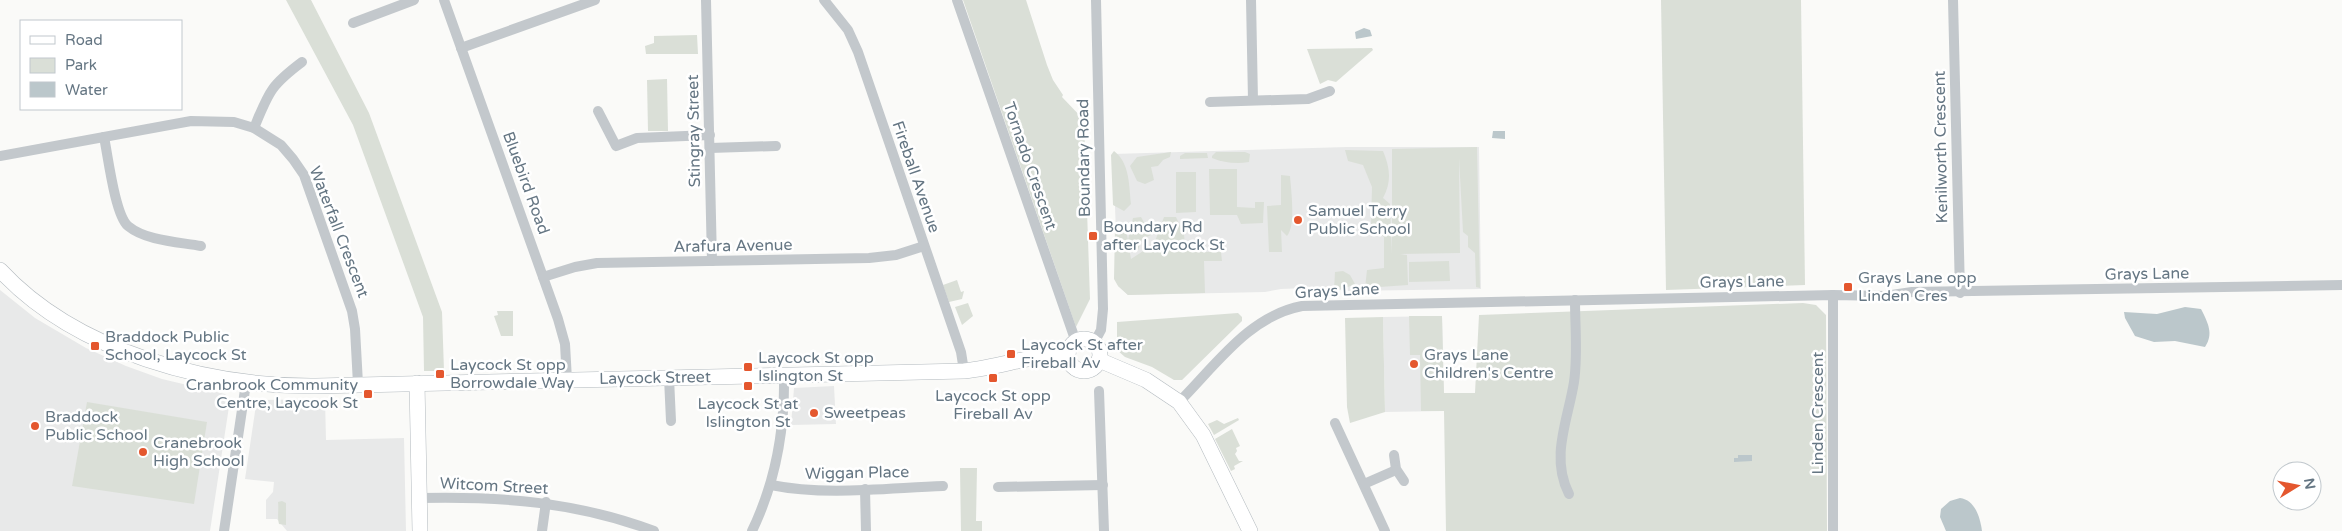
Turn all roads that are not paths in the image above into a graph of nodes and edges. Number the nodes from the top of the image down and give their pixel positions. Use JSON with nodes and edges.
{"nodes":[{"id":1,"x":414,"y":0,"type":"edge"},
{"id":2,"x":444,"y":0,"type":"edge"},
{"id":3,"x":595,"y":0,"type":"edge"},
{"id":4,"x":706,"y":0,"type":"edge"},
{"id":5,"x":824,"y":0,"type":"edge"},
{"id":6,"x":957,"y":0,"type":"edge"},
{"id":7,"x":1096,"y":0,"type":"edge"},
{"id":8,"x":1251,"y":0,"type":"edge"},
{"id":9,"x":1953,"y":0,"type":"edge"},
{"id":10,"x":353,"y":23,"type":"dead end"},
{"id":11,"x":462,"y":48,"type":"junction"},
{"id":12,"x":302,"y":62,"type":"dead end"},
{"id":13,"x":1330,"y":91,"type":"dead end"},
{"id":14,"x":1253,"y":100,"type":"junction"},
{"id":15,"x":1210,"y":102,"type":"dead end"},
{"id":16,"x":598,"y":111,"type":"dead end"},
{"id":17,"x":254,"y":128,"type":"junction"},
{"id":18,"x":710,"y":135,"type":"junction"},
{"id":19,"x":104,"y":137,"type":"junction"},
{"id":20,"x":776,"y":146,"type":"dead end"},
{"id":21,"x":710,"y":148,"type":"junction"},
{"id":22,"x":0,"y":156,"type":"edge"},
{"id":23,"x":201,"y":246,"type":"dead end"},
{"id":24,"x":924,"y":246,"type":"junction"},
{"id":25,"x":712,"y":261,"type":"junction"},
{"id":26,"x":0,"y":270,"type":"edge"},
{"id":27,"x":544,"y":277,"type":"junction"},
{"id":28,"x":2342,"y":286,"type":"edge"},
{"id":29,"x":1960,"y":293,"type":"junction"},
{"id":30,"x":1833,"y":295,"type":"junction"},
{"id":31,"x":1575,"y":300,"type":"junction"},
{"id":32,"x":1094,"y":343,"type":"junction"},
{"id":33,"x":1072,"y":348,"type":"junction"},
{"id":34,"x":1099,"y":360,"type":"junction"},
{"id":35,"x":964,"y":371,"type":"junction"},
{"id":36,"x":784,"y":375,"type":"junction"},
{"id":37,"x":669,"y":378,"type":"junction"},
{"id":38,"x":567,"y":380,"type":"junction"},
{"id":39,"x":246,"y":383,"type":"junction"},
{"id":40,"x":358,"y":384,"type":"junction"},
{"id":41,"x":417,"y":384,"type":"junction"},
{"id":42,"x":1099,"y":391,"type":"dead end"},
{"id":43,"x":1180,"y":402,"type":"junction"},
{"id":44,"x":671,"y":421,"type":"dead end"},
{"id":45,"x":1335,"y":423,"type":"dead end"},
{"id":46,"x":1394,"y":455,"type":"dead end"},
{"id":47,"x":1396,"y":470,"type":"junction"},
{"id":48,"x":1404,"y":480,"type":"dead end"},
{"id":49,"x":1364,"y":484,"type":"junction"},
{"id":50,"x":771,"y":485,"type":"junction"},
{"id":51,"x":1103,"y":485,"type":"junction"},
{"id":52,"x":943,"y":486,"type":"dead end"},
{"id":53,"x":998,"y":487,"type":"dead end"},
{"id":54,"x":865,"y":489,"type":"junction"},
{"id":55,"x":1569,"y":494,"type":"dead end"},
{"id":56,"x":419,"y":498,"type":"junction"},
{"id":57,"x":546,"y":502,"type":"junction"},
{"id":58,"x":224,"y":531,"type":"edge"},
{"id":59,"x":420,"y":531,"type":"edge"},
{"id":60,"x":542,"y":531,"type":"edge"},
{"id":61,"x":654,"y":531,"type":"edge"},
{"id":62,"x":752,"y":531,"type":"edge"},
{"id":63,"x":866,"y":531,"type":"edge"},
{"id":64,"x":1104,"y":531,"type":"edge"},
{"id":65,"x":1250,"y":531,"type":"edge"},
{"id":66,"x":1385,"y":531,"type":"edge"},
{"id":67,"x":1833,"y":531,"type":"edge"}],
"edges":[{"from":1,"to":10,"type":"street"},
{"from":2,"to":11,"type":"street","name":"Bluebird Road"},
{"from":3,"to":11,"type":"street"},
{"from":4,"to":18,"type":"street","name":"Stingray Street"},
{"from":5,"to":24,"type":"street","name":"Fireball Avenue"},
{"from":6,"to":33,"type":"street","name":"Tornado Crescent"},
{"from":7,"to":32,"type":"street","name":"Boundary Road"},
{"from":8,"to":14,"type":"street"},
{"from":9,"to":29,"type":"street","name":"Kenilworth Crescent"},
{"from":11,"to":27,"type":"street","name":"Bluebird Road"},
{"from":12,"to":17,"type":"street"},
{"from":13,"to":14,"type":"street"},
{"from":14,"to":15,"type":"street"},
{"from":16,"to":18,"type":"street"},
{"from":17,"to":19,"type":"street","name":"Waterfall Crescent"},
{"from":17,"to":40,"type":"street","name":"Waterfall Crescent"},
{"from":18,"to":21,"type":"street","name":"Stingray Street"},
{"from":19,"to":22,"type":"street","name":"Waterfall Crescent"},
{"from":19,"to":23,"type":"street"},
{"from":20,"to":21,"type":"street"},
{"from":21,"to":25,"type":"street","name":"Stingray Street"},
{"from":24,"to":25,"type":"street","name":"Arafura Avenue"},
{"from":24,"to":35,"type":"street","name":"Fireball Avenue"},
{"from":25,"to":27,"type":"street","name":"Arafura Avenue"},
{"from":26,"to":39,"type":"street","name":"Laycock Street"},
{"from":27,"to":38,"type":"street","name":"Bluebird Road"},
{"from":28,"to":29,"type":"street","name":"Grays Lane"},
{"from":29,"to":30,"type":"street","name":"Grays Lane"},
{"from":30,"to":31,"type":"street","name":"Grays Lane"},
{"from":30,"to":67,"type":"street","name":"Linden Crescent"},
{"from":31,"to":43,"type":"street","name":"Grays Lane"},
{"from":31,"to":55,"type":"street"},
{"from":32,"to":33,"type":"street"},
{"from":32,"to":34,"type":"street"},
{"from":33,"to":34,"type":"street"},
{"from":33,"to":35,"type":"street","name":"Laycock Street"},
{"from":34,"to":43,"type":"street"},
{"from":35,"to":36,"type":"street","name":"Laycock Street"},
{"from":36,"to":37,"type":"street","name":"Laycock Street"},
{"from":36,"to":50,"type":"street"},
{"from":37,"to":38,"type":"street","name":"Laycock Street"},
{"from":37,"to":44,"type":"street"},
{"from":38,"to":41,"type":"street","name":"Laycock Street"},
{"from":39,"to":40,"type":"street","name":"Laycock Street"},
{"from":39,"to":58,"type":"street"},
{"from":40,"to":41,"type":"street","name":"Laycock Street"},
{"from":41,"to":56,"type":"street"},
{"from":42,"to":51,"type":"street"},
{"from":43,"to":65,"type":"street"},
{"from":45,"to":49,"type":"street"},
{"from":46,"to":47,"type":"street"},
{"from":47,"to":48,"type":"street"},
{"from":47,"to":49,"type":"street"},
{"from":49,"to":66,"type":"street"},
{"from":50,"to":54,"type":"street","name":"Wiggan Place"},
{"from":50,"to":62,"type":"street"},
{"from":51,"to":53,"type":"street"},
{"from":51,"to":64,"type":"street"},
{"from":52,"to":54,"type":"street","name":"Wiggan Place"},
{"from":54,"to":63,"type":"street"},
{"from":56,"to":57,"type":"street","name":"Witcom Street"},
{"from":56,"to":59,"type":"street"},
{"from":57,"to":60,"type":"street"},
{"from":57,"to":61,"type":"street","name":"Witcom Street"}]}
